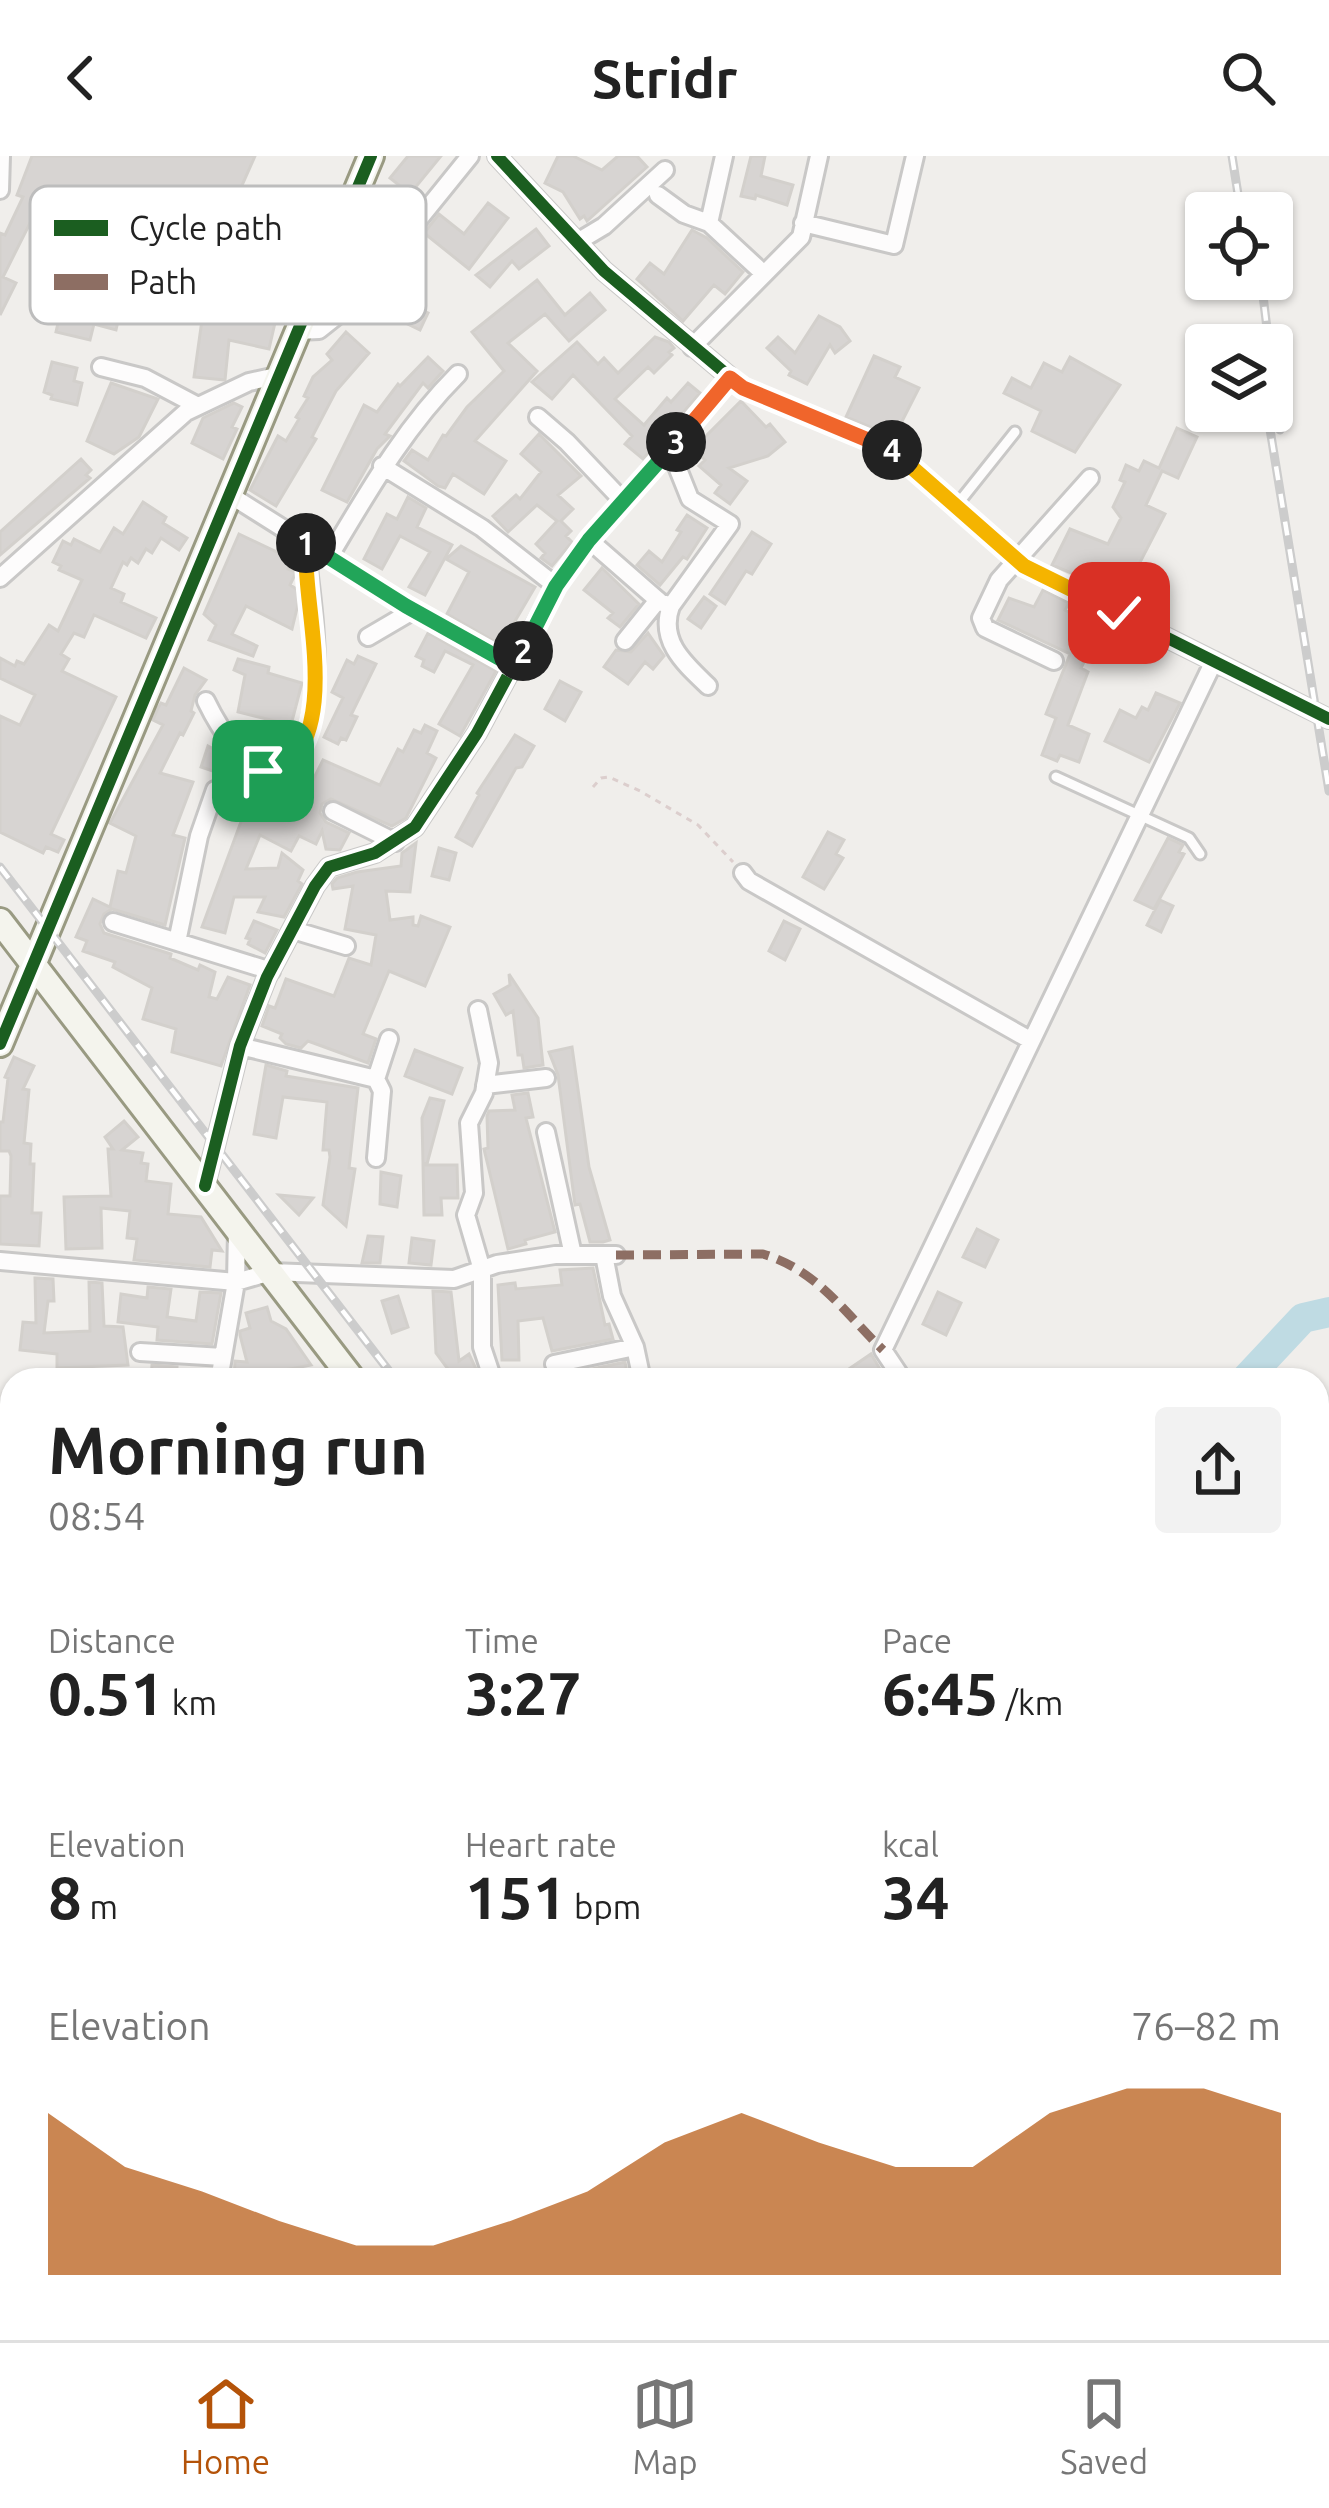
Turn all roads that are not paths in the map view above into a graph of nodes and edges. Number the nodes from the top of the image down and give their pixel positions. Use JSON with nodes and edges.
{"nodes":[{"id":1,"x":1,"y":156,"type":"edge"},
{"id":2,"x":371,"y":156,"type":"edge"},
{"id":3,"x":470,"y":156,"type":"edge"},
{"id":4,"x":497,"y":156,"type":"edge"},
{"id":5,"x":724,"y":156,"type":"edge"},
{"id":6,"x":819,"y":156,"type":"edge"},
{"id":7,"x":915,"y":156,"type":"edge"},
{"id":8,"x":665,"y":170,"type":"dead end"},
{"id":9,"x":358,"y":186,"type":"edge"},
{"id":10,"x":0,"y":190,"type":"edge"},
{"id":11,"x":658,"y":195,"type":"dead end"},
{"id":12,"x":426,"y":210,"type":"edge"},
{"id":13,"x":709,"y":223,"type":"junction"},
{"id":14,"x":803,"y":223,"type":"junction"},
{"id":15,"x":579,"y":242,"type":"junction"},
{"id":16,"x":764,"y":274,"type":"junction"},
{"id":17,"x":301,"y":324,"type":"edge"},
{"id":18,"x":327,"y":324,"type":"edge"},
{"id":19,"x":298,"y":331,"type":"junction"},
{"id":20,"x":692,"y":347,"type":"junction"},
{"id":21,"x":101,"y":367,"type":"dead end"},
{"id":22,"x":458,"y":374,"type":"dead end"},
{"id":23,"x":281,"y":375,"type":"junction"},
{"id":24,"x":730,"y":378,"type":"junction"},
{"id":25,"x":198,"y":406,"type":"junction"},
{"id":26,"x":538,"y":417,"type":"dead end"},
{"id":27,"x":1016,"y":432,"type":"dead end"},
{"id":28,"x":670,"y":449,"type":"junction"},
{"id":29,"x":382,"y":466,"type":"junction"},
{"id":30,"x":1090,"y":478,"type":"dead end"},
{"id":31,"x":230,"y":496,"type":"junction"},
{"id":32,"x":622,"y":500,"type":"junction"},
{"id":33,"x":956,"y":506,"type":"junction"},
{"id":34,"x":589,"y":540,"type":"junction"},
{"id":35,"x":305,"y":542,"type":"junction"},
{"id":36,"x":329,"y":557,"type":"junction"},
{"id":37,"x":1018,"y":560,"type":"junction"},
{"id":38,"x":0,"y":578,"type":"edge"},
{"id":39,"x":556,"y":586,"type":"junction"},
{"id":40,"x":664,"y":603,"type":"junction"},
{"id":41,"x":414,"y":610,"type":"junction"},
{"id":42,"x":368,"y":637,"type":"dead end"},
{"id":43,"x":625,"y":641,"type":"dead end"},
{"id":44,"x":1054,"y":661,"type":"dead end"},
{"id":45,"x":1214,"y":661,"type":"junction"},
{"id":46,"x":515,"y":667,"type":"junction"},
{"id":47,"x":708,"y":686,"type":"dead end"},
{"id":48,"x":206,"y":701,"type":"dead end"},
{"id":49,"x":1329,"y":719,"type":"edge"},
{"id":50,"x":1056,"y":777,"type":"dead end"},
{"id":51,"x":214,"y":790,"type":"dead end"},
{"id":52,"x":333,"y":811,"type":"dead end"},
{"id":53,"x":1139,"y":814,"type":"junction"},
{"id":54,"x":395,"y":842,"type":"junction"},
{"id":55,"x":1200,"y":854,"type":"dead end"},
{"id":56,"x":743,"y":873,"type":"road end"},
{"id":57,"x":0,"y":921,"type":"edge"},
{"id":58,"x":113,"y":922,"type":"dead end"},
{"id":59,"x":293,"y":930,"type":"junction"},
{"id":60,"x":177,"y":942,"type":"junction"},
{"id":61,"x":346,"y":946,"type":"dead end"},
{"id":62,"x":33,"y":964,"type":"junction"},
{"id":63,"x":271,"y":971,"type":"junction"},
{"id":64,"x":478,"y":1010,"type":"dead end"},
{"id":65,"x":388,"y":1039,"type":"dead end"},
{"id":66,"x":1030,"y":1040,"type":"junction"},
{"id":67,"x":0,"y":1044,"type":"edge"},
{"id":68,"x":240,"y":1046,"type":"junction"},
{"id":69,"x":546,"y":1078,"type":"dead end"},
{"id":70,"x":376,"y":1079,"type":"junction"},
{"id":71,"x":485,"y":1085,"type":"junction"},
{"id":72,"x":546,"y":1132,"type":"dead end"},
{"id":73,"x":376,"y":1158,"type":"dead end"},
{"id":74,"x":205,"y":1186,"type":"junction"},
{"id":75,"x":236,"y":1227,"type":"junction"},
{"id":76,"x":573,"y":1255,"type":"junction"},
{"id":77,"x":0,"y":1261,"type":"edge"},
{"id":78,"x":482,"y":1270,"type":"junction"},
{"id":79,"x":271,"y":1272,"type":"junction"},
{"id":80,"x":236,"y":1282,"type":"junction"},
{"id":81,"x":634,"y":1346,"type":"junction"},
{"id":82,"x":140,"y":1352,"type":"dead end"},
{"id":83,"x":223,"y":1357,"type":"junction"},
{"id":84,"x":554,"y":1364,"type":"dead end"},
{"id":85,"x":221,"y":1368,"type":"edge"},
{"id":86,"x":342,"y":1368,"type":"edge"},
{"id":87,"x":489,"y":1368,"type":"edge"},
{"id":88,"x":639,"y":1368,"type":"edge"},
{"id":89,"x":895,"y":1368,"type":"edge"}],
"edges":[{"from":1,"to":10,"type":"street"},
{"from":2,"to":9,"type":"street"},
{"from":3,"to":12,"type":"street"},
{"from":4,"to":15,"type":"street"},
{"from":5,"to":13,"type":"street"},
{"from":6,"to":14,"type":"street"},
{"from":7,"to":14,"type":"street"},
{"from":8,"to":15,"type":"street"},
{"from":11,"to":13,"type":"street"},
{"from":13,"to":16,"type":"street"},
{"from":14,"to":16,"type":"street"},
{"from":15,"to":20,"type":"street"},
{"from":16,"to":20,"type":"street"},
{"from":17,"to":19,"type":"street"},
{"from":18,"to":19,"type":"street"},
{"from":19,"to":23,"type":"street"},
{"from":20,"to":24,"type":"street"},
{"from":21,"to":25,"type":"street"},
{"from":22,"to":29,"type":"street"},
{"from":23,"to":25,"type":"street"},
{"from":23,"to":31,"type":"street"},
{"from":24,"to":28,"type":"street"},
{"from":24,"to":33,"type":"street"},
{"from":25,"to":38,"type":"street"},
{"from":26,"to":32,"type":"street"},
{"from":27,"to":33,"type":"lane"},
{"from":28,"to":32,"type":"street"},
{"from":28,"to":40,"type":"street"},
{"from":29,"to":36,"type":"street"},
{"from":29,"to":39,"type":"street"},
{"from":30,"to":37,"type":"street"},
{"from":31,"to":35,"type":"street"},
{"from":31,"to":62,"type":"street"},
{"from":32,"to":34,"type":"street"},
{"from":33,"to":37,"type":"street"},
{"from":34,"to":39,"type":"street"},
{"from":34,"to":40,"type":"street"},
{"from":35,"to":36,"type":"street"},
{"from":35,"to":48,"type":"street"},
{"from":36,"to":41,"type":"street"},
{"from":37,"to":44,"type":"street"},
{"from":37,"to":45,"type":"street"},
{"from":39,"to":46,"type":"street"},
{"from":40,"to":43,"type":"street"},
{"from":40,"to":47,"type":"street"},
{"from":41,"to":42,"type":"street"},
{"from":41,"to":46,"type":"street"},
{"from":45,"to":49,"type":"street"},
{"from":45,"to":53,"type":"street"},
{"from":46,"to":54,"type":"street"},
{"from":50,"to":53,"type":"lane"},
{"from":51,"to":60,"type":"street"},
{"from":52,"to":54,"type":"street"},
{"from":53,"to":55,"type":"lane"},
{"from":53,"to":66,"type":"street"},
{"from":54,"to":59,"type":"street"},
{"from":56,"to":66,"type":"street"},
{"from":57,"to":62,"type":"street"},
{"from":58,"to":60,"type":"street"},
{"from":59,"to":61,"type":"street"},
{"from":59,"to":63,"type":"street"},
{"from":60,"to":63,"type":"street"},
{"from":62,"to":67,"type":"street"},
{"from":62,"to":74,"type":"street"},
{"from":63,"to":68,"type":"street"},
{"from":64,"to":71,"type":"street"},
{"from":65,"to":70,"type":"street"},
{"from":66,"to":89,"type":"street"},
{"from":68,"to":70,"type":"street"},
{"from":68,"to":74,"type":"street"},
{"from":69,"to":71,"type":"street"},
{"from":70,"to":73,"type":"street"},
{"from":71,"to":78,"type":"street"},
{"from":72,"to":76,"type":"street"},
{"from":74,"to":75,"type":"street"},
{"from":75,"to":79,"type":"street"},
{"from":75,"to":80,"type":"street"},
{"from":76,"to":78,"type":"street"},
{"from":76,"to":81,"type":"street"},
{"from":77,"to":80,"type":"street"},
{"from":78,"to":79,"type":"street"},
{"from":78,"to":87,"type":"street"},
{"from":79,"to":80,"type":"street"},
{"from":79,"to":86,"type":"street"},
{"from":80,"to":83,"type":"street"},
{"from":81,"to":84,"type":"street"},
{"from":81,"to":88,"type":"street"},
{"from":82,"to":83,"type":"street"},
{"from":83,"to":85,"type":"street"}]}
